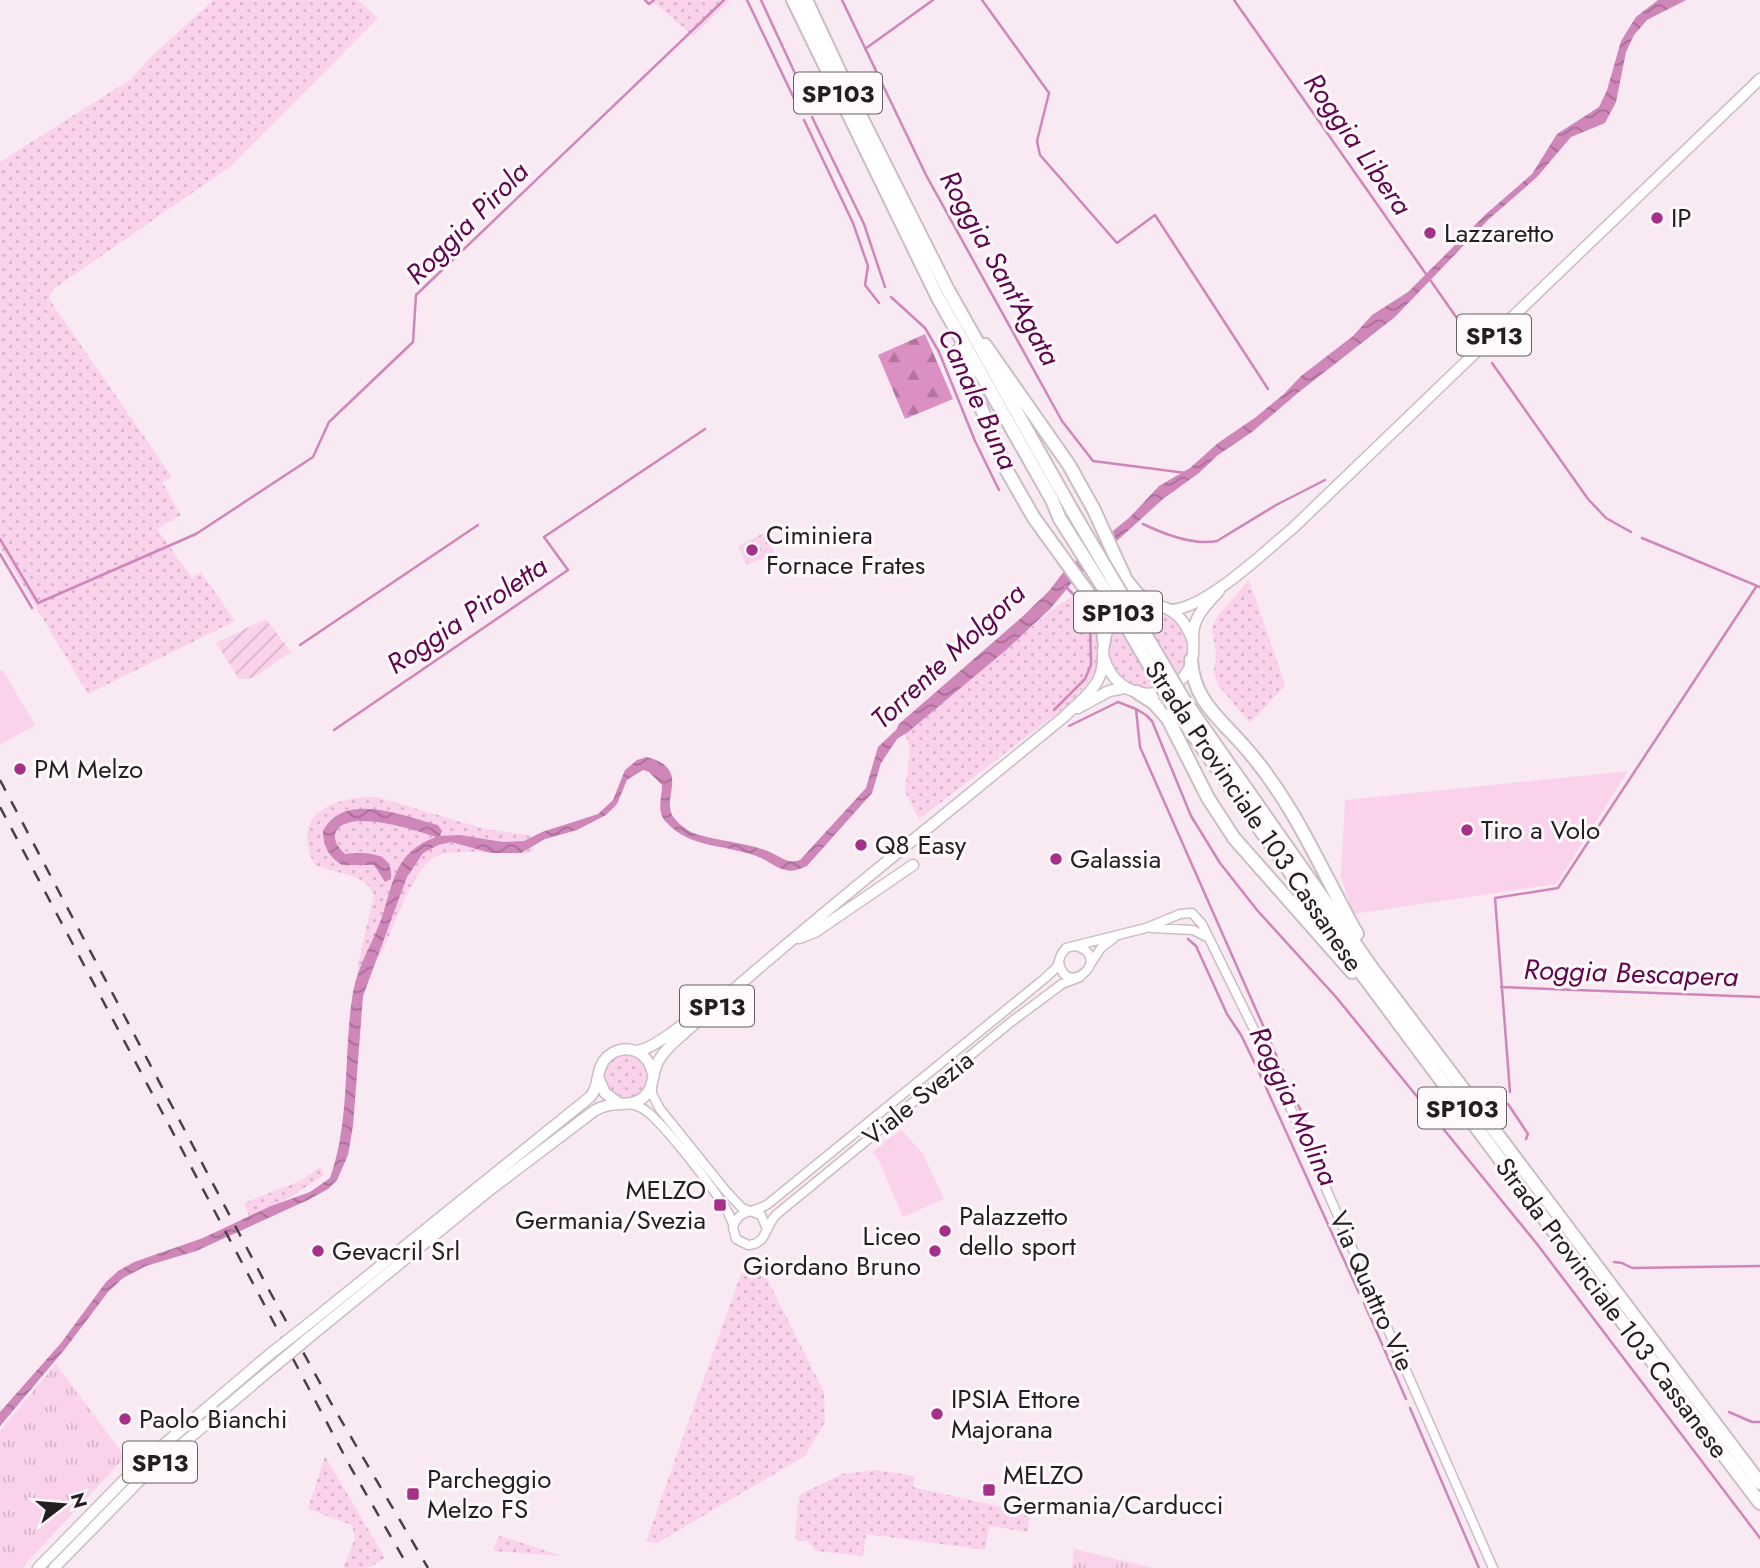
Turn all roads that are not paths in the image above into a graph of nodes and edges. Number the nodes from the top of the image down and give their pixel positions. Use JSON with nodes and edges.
{"nodes":[{"id":1,"x":793,"y":0,"type":"edge"},
{"id":2,"x":806,"y":0,"type":"edge"},
{"id":3,"x":1760,"y":79,"type":"edge"},
{"id":4,"x":887,"y":167,"type":"junction"},
{"id":5,"x":882,"y":185,"type":"junction"},
{"id":6,"x":1224,"y":585,"type":"junction"},
{"id":7,"x":1156,"y":605,"type":"junction"},
{"id":8,"x":1170,"y":610,"type":"junction"},
{"id":9,"x":1192,"y":639,"type":"junction"},
{"id":10,"x":1104,"y":641,"type":"junction"},
{"id":11,"x":1104,"y":657,"type":"junction"},
{"id":12,"x":1191,"y":660,"type":"junction"},
{"id":13,"x":1131,"y":690,"type":"junction"},
{"id":14,"x":1179,"y":703,"type":"junction"},
{"id":15,"x":1065,"y":716,"type":"junction"},
{"id":16,"x":913,"y":865,"type":"dead end"},
{"id":17,"x":1146,"y":928,"type":"junction"},
{"id":18,"x":1121,"y":934,"type":"junction"},
{"id":19,"x":1210,"y":940,"type":"junction"},
{"id":20,"x":791,"y":942,"type":"junction"},
{"id":21,"x":1071,"y":946,"type":"junction"},
{"id":22,"x":1059,"y":961,"type":"junction"},
{"id":23,"x":1090,"y":967,"type":"junction"},
{"id":24,"x":1080,"y":976,"type":"junction"},
{"id":25,"x":636,"y":1051,"type":"junction"},
{"id":26,"x":599,"y":1075,"type":"junction"},
{"id":27,"x":652,"y":1082,"type":"junction"},
{"id":28,"x":1471,"y":1098,"type":"junction"},
{"id":29,"x":625,"y":1103,"type":"junction"},
{"id":30,"x":751,"y":1212,"type":"junction"},
{"id":31,"x":733,"y":1224,"type":"junction"},
{"id":32,"x":1552,"y":1229,"type":"junction"},
{"id":33,"x":766,"y":1232,"type":"junction"},
{"id":34,"x":1760,"y":1483,"type":"edge"},
{"id":35,"x":1760,"y":1503,"type":"edge"},
{"id":36,"x":38,"y":1568,"type":"edge"},
{"id":37,"x":54,"y":1568,"type":"edge"},
{"id":38,"x":1493,"y":1568,"type":"edge"}],
"edges":[{"from":1,"to":5,"type":"highway","name":"Strada Provinciale 103 Cassanese","number":"SP103"},
{"from":2,"to":4,"type":"highway","name":"Strada Provinciale 103 Cassanese","number":"SP103"},
{"from":3,"to":6,"type":"main road","number":"SP13"},
{"from":4,"to":7,"type":"highway","number":"SP103"},
{"from":4,"to":14,"type":"highway","name":"Strada Provinciale 103 Cassanese","number":"SP103","bridge":true},
{"from":5,"to":10,"type":"highway","number":"SP103"},
{"from":5,"to":14,"type":"highway","name":"Strada Provinciale 103 Cassanese","number":"SP103","bridge":true},
{"from":6,"to":8,"type":"main road","number":"SP13"},
{"from":6,"to":9,"type":"main road","number":"SP13"},
{"from":7,"to":8,"type":"main road"},
{"from":7,"to":10,"type":"main road"},
{"from":8,"to":9,"type":"main road"},
{"from":9,"to":12,"type":"main road","number":"SP13"},
{"from":10,"to":11,"type":"main road","number":"SP13"},
{"from":11,"to":13,"type":"main road"},
{"from":11,"to":15,"type":"main road","number":"SP13"},
{"from":12,"to":13,"type":"main road","number":"SP13"},
{"from":12,"to":28,"type":"highway","number":"SP103"},
{"from":13,"to":15,"type":"main road","number":"SP13"},
{"from":13,"to":32,"type":"highway","number":"SP103"},
{"from":14,"to":28,"type":"highway","name":"Strada Provinciale 103 Cassanese","number":"SP103"},
{"from":14,"to":32,"type":"highway","name":"Strada Provinciale 103 Cassanese","number":"SP103"},
{"from":15,"to":20,"type":"main road","number":"SP13"},
{"from":16,"to":20,"type":"main road"},
{"from":17,"to":18,"type":"street","name":"Viale Svezia"},
{"from":17,"to":19,"type":"street","name":"Viale Svezia"},
{"from":17,"to":19,"type":"street","name":"Viale Svezia"},
{"from":18,"to":21,"type":"street","name":"Viale Svezia"},
{"from":18,"to":23,"type":"street","name":"Viale Svezia"},
{"from":19,"to":38,"type":"street","name":"Via Quattro Vie"},
{"from":20,"to":25,"type":"main road","number":"SP13"},
{"from":20,"to":27,"type":"main road","number":"SP13"},
{"from":21,"to":22,"type":"street","name":"Viale Svezia"},
{"from":21,"to":23,"type":"street"},
{"from":22,"to":24,"type":"street"},
{"from":22,"to":30,"type":"street","name":"Viale Svezia"},
{"from":23,"to":24,"type":"street","name":"Viale Svezia"},
{"from":24,"to":33,"type":"street","name":"Viale Svezia"},
{"from":25,"to":26,"type":"main road","number":"SP13"},
{"from":25,"to":27,"type":"main road"},
{"from":26,"to":29,"type":"main road"},
{"from":26,"to":36,"type":"main road","number":"SP13","bridge":true},
{"from":27,"to":29,"type":"main road","number":"SP13"},
{"from":27,"to":30,"type":"street"},
{"from":28,"to":34,"type":"highway","name":"Strada Provinciale 103 Cassanese","number":"SP103"},
{"from":29,"to":31,"type":"street"},
{"from":29,"to":37,"type":"main road","number":"SP13","bridge":true},
{"from":30,"to":31,"type":"street"},
{"from":30,"to":33,"type":"street"},
{"from":31,"to":33,"type":"street"},
{"from":32,"to":35,"type":"highway","name":"Strada Provinciale 103 Cassanese","number":"SP103"}]}
